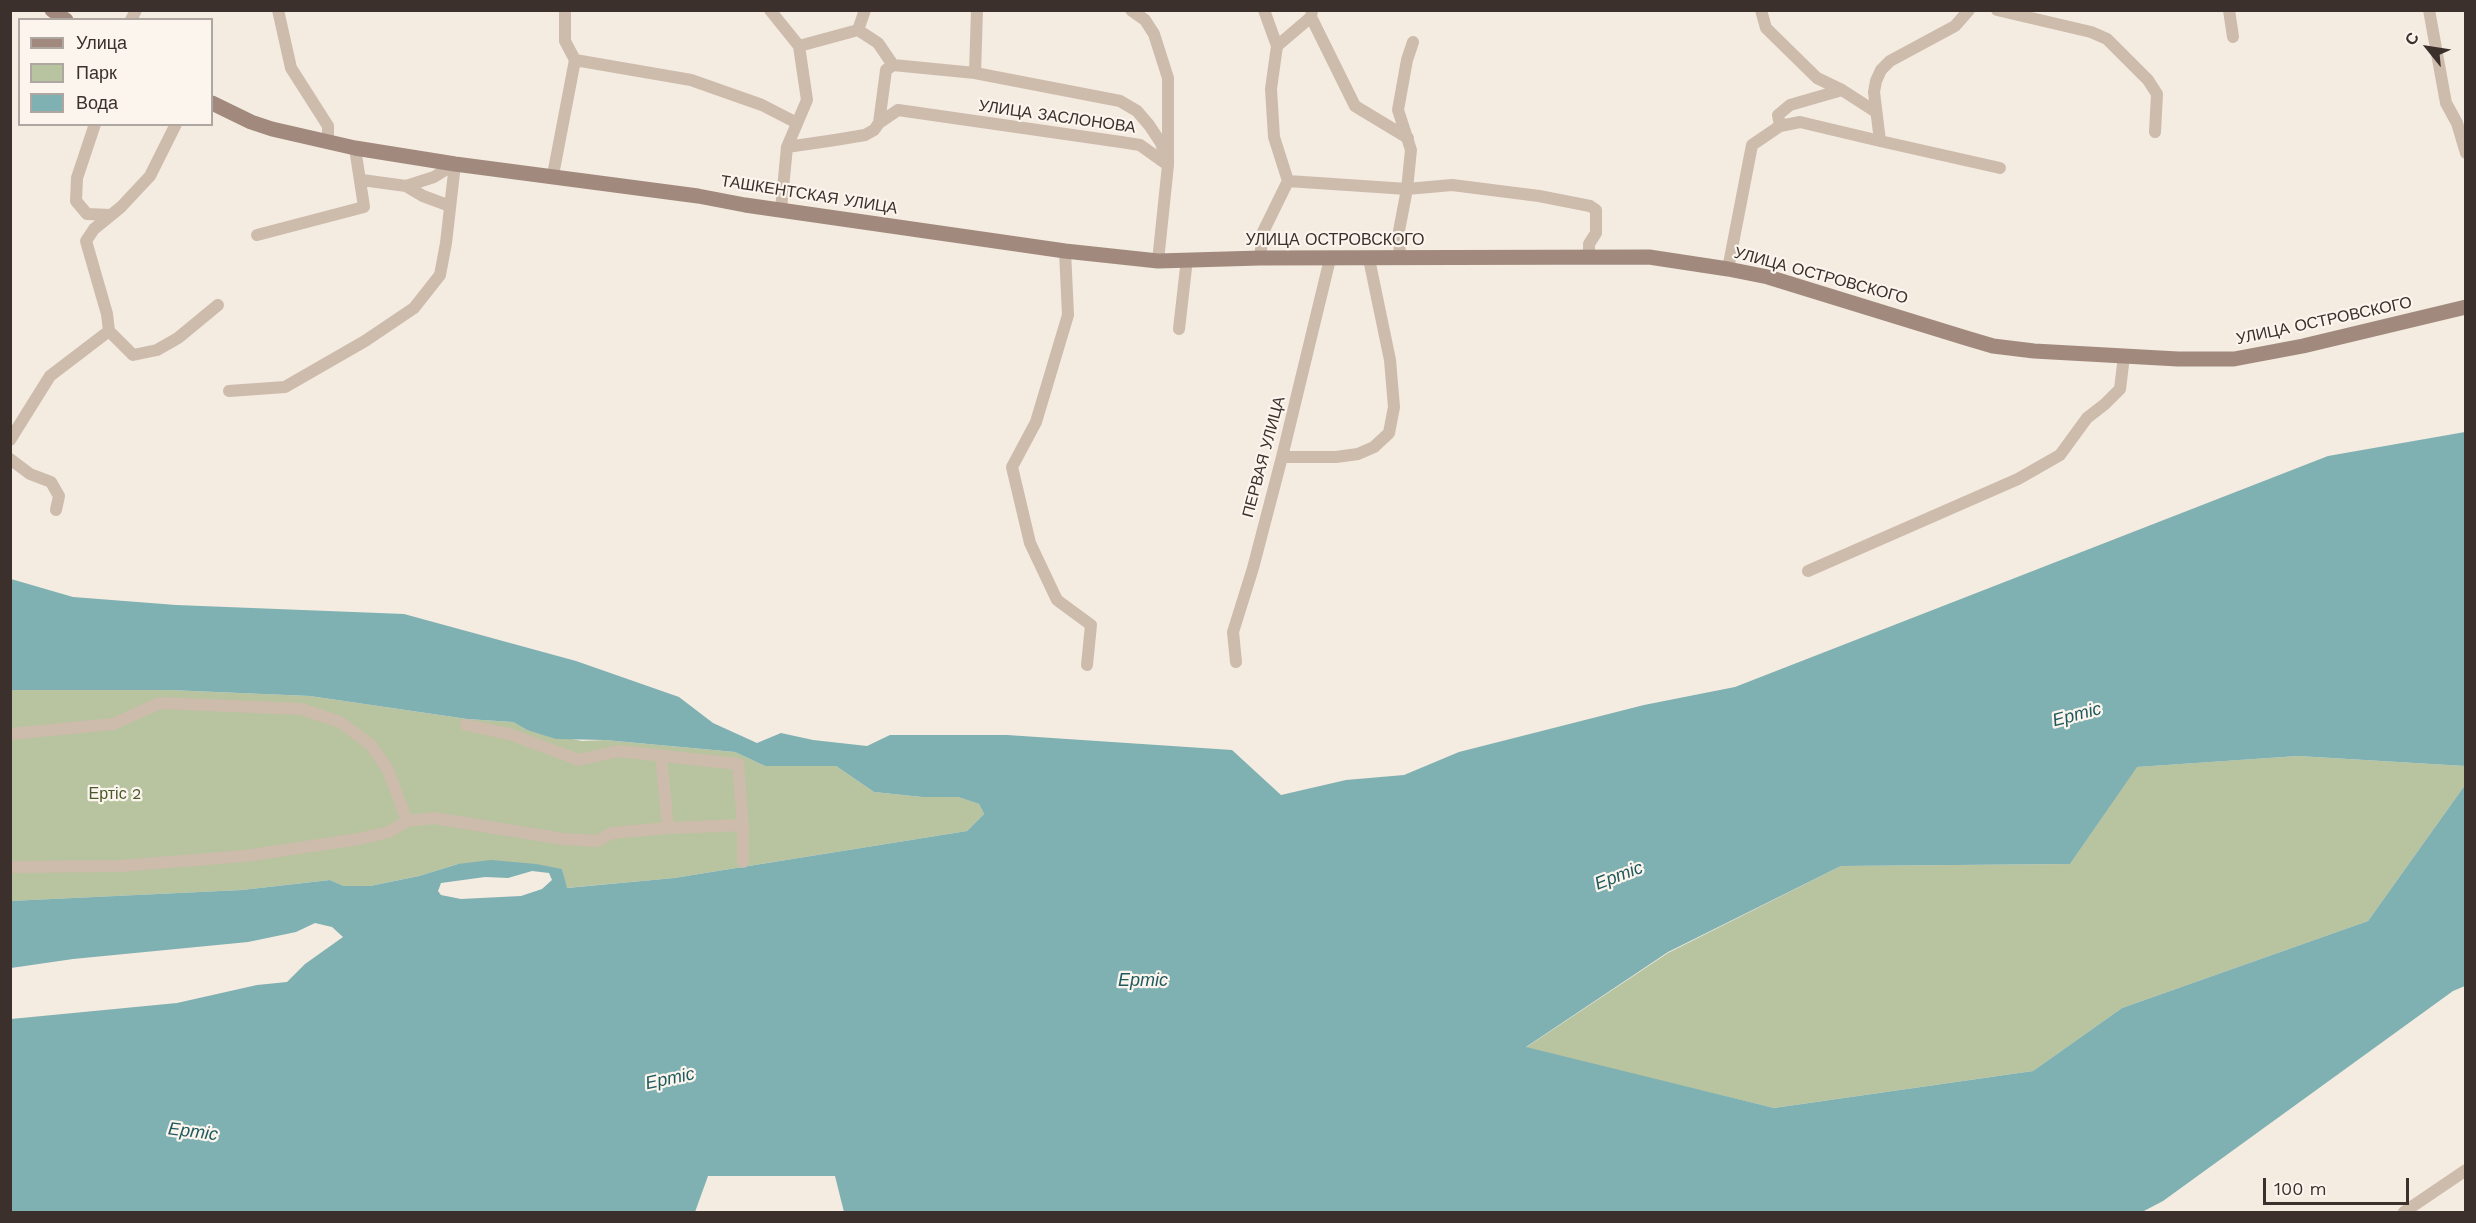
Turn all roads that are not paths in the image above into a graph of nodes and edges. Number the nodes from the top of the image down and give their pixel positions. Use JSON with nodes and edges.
{"nodes":[{"id":1,"x":278,"y":10,"type":"edge"},
{"id":2,"x":565,"y":10,"type":"edge"},
{"id":3,"x":770,"y":10,"type":"edge"},
{"id":4,"x":866,"y":10,"type":"edge"},
{"id":5,"x":976,"y":10,"type":"edge"},
{"id":6,"x":1131,"y":10,"type":"edge"},
{"id":7,"x":1263,"y":10,"type":"edge"},
{"id":8,"x":1761,"y":10,"type":"edge"},
{"id":9,"x":1969,"y":10,"type":"edge"},
{"id":10,"x":1997,"y":10,"type":"edge"},
{"id":11,"x":2229,"y":10,"type":"edge"},
{"id":12,"x":2429,"y":10,"type":"edge"},
{"id":13,"x":1311,"y":14,"type":"edge"},
{"id":14,"x":858,"y":30,"type":"junction"},
{"id":15,"x":2233,"y":37,"type":"dead end"},
{"id":16,"x":1413,"y":42,"type":"dead end"},
{"id":17,"x":799,"y":46,"type":"junction"},
{"id":18,"x":1277,"y":46,"type":"junction"},
{"id":19,"x":575,"y":60,"type":"junction"},
{"id":20,"x":893,"y":65,"type":"junction"},
{"id":21,"x":975,"y":73,"type":"junction"},
{"id":22,"x":1842,"y":90,"type":"junction"},
{"id":23,"x":213,"y":104,"type":"edge"},
{"id":24,"x":1876,"y":112,"type":"junction"},
{"id":25,"x":797,"y":123,"type":"junction"},
{"id":26,"x":879,"y":123,"type":"junction"},
{"id":27,"x":94,"y":126,"type":"edge"},
{"id":28,"x":175,"y":126,"type":"edge"},
{"id":29,"x":1780,"y":126,"type":"junction"},
{"id":30,"x":2155,"y":132,"type":"dead end"},
{"id":31,"x":1408,"y":138,"type":"junction"},
{"id":32,"x":328,"y":141,"type":"junction"},
{"id":33,"x":1880,"y":141,"type":"junction"},
{"id":34,"x":788,"y":147,"type":"junction"},
{"id":35,"x":355,"y":148,"type":"junction"},
{"id":36,"x":2466,"y":153,"type":"edge"},
{"id":37,"x":455,"y":164,"type":"junction"},
{"id":38,"x":1168,"y":165,"type":"junction"},
{"id":39,"x":2000,"y":168,"type":"dead end"},
{"id":40,"x":554,"y":175,"type":"junction"},
{"id":41,"x":362,"y":180,"type":"junction"},
{"id":42,"x":1288,"y":181,"type":"junction"},
{"id":43,"x":406,"y":186,"type":"junction"},
{"id":44,"x":1407,"y":189,"type":"junction"},
{"id":45,"x":450,"y":206,"type":"junction"},
{"id":46,"x":781,"y":209,"type":"junction"},
{"id":47,"x":111,"y":215,"type":"junction"},
{"id":48,"x":257,"y":235,"type":"dead end"},
{"id":49,"x":1065,"y":251,"type":"junction"},
{"id":50,"x":1260,"y":258,"type":"junction"},
{"id":51,"x":1400,"y":258,"type":"junction"},
{"id":52,"x":1589,"y":258,"type":"junction"},
{"id":53,"x":1187,"y":259,"type":"junction"},
{"id":54,"x":1330,"y":259,"type":"junction"},
{"id":55,"x":1368,"y":259,"type":"junction"},
{"id":56,"x":1158,"y":261,"type":"junction"},
{"id":57,"x":1728,"y":268,"type":"junction"},
{"id":58,"x":218,"y":305,"type":"dead end"},
{"id":59,"x":2466,"y":307,"type":"edge"},
{"id":60,"x":1179,"y":329,"type":"dead end"},
{"id":61,"x":109,"y":330,"type":"junction"},
{"id":62,"x":2124,"y":356,"type":"junction"},
{"id":63,"x":229,"y":391,"type":"dead end"},
{"id":64,"x":10,"y":440,"type":"edge"},
{"id":65,"x":1282,"y":457,"type":"junction"},
{"id":66,"x":10,"y":459,"type":"edge"},
{"id":67,"x":56,"y":510,"type":"dead end"},
{"id":68,"x":1808,"y":571,"type":"dead end"},
{"id":69,"x":1236,"y":662,"type":"dead end"},
{"id":70,"x":1087,"y":665,"type":"dead end"},
{"id":71,"x":466,"y":725,"type":"dead end"},
{"id":72,"x":10,"y":734,"type":"edge"},
{"id":73,"x":661,"y":754,"type":"junction"},
{"id":74,"x":407,"y":821,"type":"junction"},
{"id":75,"x":742,"y":825,"type":"junction"},
{"id":76,"x":668,"y":828,"type":"junction"},
{"id":77,"x":743,"y":862,"type":"dead end"},
{"id":78,"x":10,"y":867,"type":"edge"},
{"id":79,"x":2466,"y":1170,"type":"edge"},
{"id":80,"x":2404,"y":1212,"type":"edge"}],
"edges":[{"from":1,"to":32,"type":"street"},
{"from":2,"to":19,"type":"street"},
{"from":3,"to":17,"type":"street"},
{"from":4,"to":14,"type":"street"},
{"from":5,"to":21,"type":"street"},
{"from":6,"to":38,"type":"street"},
{"from":7,"to":18,"type":"street"},
{"from":8,"to":22,"type":"street"},
{"from":9,"to":24,"type":"street"},
{"from":10,"to":30,"type":"street"},
{"from":11,"to":15,"type":"street"},
{"from":12,"to":36,"type":"street"},
{"from":13,"to":18,"type":"street"},
{"from":13,"to":31,"type":"street"},
{"from":14,"to":17,"type":"street"},
{"from":14,"to":20,"type":"street"},
{"from":16,"to":31,"type":"street"},
{"from":17,"to":25,"type":"street"},
{"from":18,"to":42,"type":"street"},
{"from":19,"to":25,"type":"street"},
{"from":19,"to":40,"type":"street"},
{"from":20,"to":21,"type":"street","name":"УЛИЦА ЗАСЛОНОВА"},
{"from":20,"to":26,"type":"street"},
{"from":21,"to":38,"type":"street","name":"УЛИЦА ЗАСЛОНОВА"},
{"from":22,"to":24,"type":"street"},
{"from":22,"to":29,"type":"street"},
{"from":23,"to":32,"type":"main road","name":"ТАШКЕНТСКАЯ УЛИЦА"},
{"from":24,"to":33,"type":"street"},
{"from":25,"to":34,"type":"street"},
{"from":26,"to":34,"type":"street","name":"УЛИЦА ЗАСЛОНОВА"},
{"from":26,"to":38,"type":"street","name":"УЛИЦА ЗАСЛОНОВА"},
{"from":27,"to":47,"type":"street"},
{"from":28,"to":47,"type":"street"},
{"from":29,"to":33,"type":"street"},
{"from":29,"to":57,"type":"street"},
{"from":31,"to":44,"type":"street"},
{"from":32,"to":35,"type":"main road","name":"ТАШКЕНТСКАЯ УЛИЦА"},
{"from":33,"to":39,"type":"street"},
{"from":34,"to":46,"type":"street"},
{"from":35,"to":37,"type":"main road","name":"ТАШКЕНТСКАЯ УЛИЦА"},
{"from":35,"to":41,"type":"street"},
{"from":37,"to":40,"type":"main road","name":"ТАШКЕНТСКАЯ УЛИЦА"},
{"from":37,"to":43,"type":"street"},
{"from":37,"to":45,"type":"street"},
{"from":38,"to":56,"type":"street"},
{"from":40,"to":46,"type":"main road","name":"ТАШКЕНТСКАЯ УЛИЦА"},
{"from":41,"to":43,"type":"street"},
{"from":41,"to":48,"type":"street"},
{"from":42,"to":44,"type":"street"},
{"from":42,"to":50,"type":"street"},
{"from":43,"to":45,"type":"street"},
{"from":44,"to":51,"type":"street"},
{"from":44,"to":52,"type":"street"},
{"from":45,"to":63,"type":"street"},
{"from":46,"to":49,"type":"main road","name":"ТАШКЕНТСКАЯ УЛИЦА"},
{"from":47,"to":61,"type":"street"},
{"from":49,"to":56,"type":"main road","name":"ТАШКЕНТСКАЯ УЛИЦА"},
{"from":49,"to":70,"type":"street"},
{"from":50,"to":53,"type":"main road","name":"УЛИЦА ОСТРОВСКОГО"},
{"from":50,"to":54,"type":"main road","name":"УЛИЦА ОСТРОВСКОГО"},
{"from":51,"to":52,"type":"main road","name":"УЛИЦА ОСТРОВСКОГО"},
{"from":51,"to":55,"type":"main road","name":"УЛИЦА ОСТРОВСКОГО"},
{"from":52,"to":57,"type":"main road","name":"УЛИЦА ОСТРОВСКОГО"},
{"from":53,"to":56,"type":"main road","name":"УЛИЦА ОСТРОВСКОГО"},
{"from":53,"to":60,"type":"street"},
{"from":54,"to":55,"type":"main road","name":"УЛИЦА ОСТРОВСКОГО"},
{"from":54,"to":65,"type":"street","name":"ПЕРВАЯ УЛИЦА"},
{"from":55,"to":65,"type":"street"},
{"from":57,"to":62,"type":"main road","name":"УЛИЦА ОСТРОВСКОГО"},
{"from":58,"to":61,"type":"street"},
{"from":59,"to":62,"type":"main road","name":"УЛИЦА ОСТРОВСКОГО"},
{"from":61,"to":64,"type":"street"},
{"from":62,"to":68,"type":"street"},
{"from":65,"to":69,"type":"street","name":"ПЕРВАЯ УЛИЦА"},
{"from":66,"to":67,"type":"street"},
{"from":71,"to":73,"type":"street"},
{"from":72,"to":74,"type":"street"},
{"from":73,"to":75,"type":"street"},
{"from":73,"to":76,"type":"street"},
{"from":74,"to":76,"type":"street"},
{"from":74,"to":78,"type":"street"},
{"from":75,"to":76,"type":"street"},
{"from":75,"to":77,"type":"street"},
{"from":79,"to":80,"type":"street"}]}
